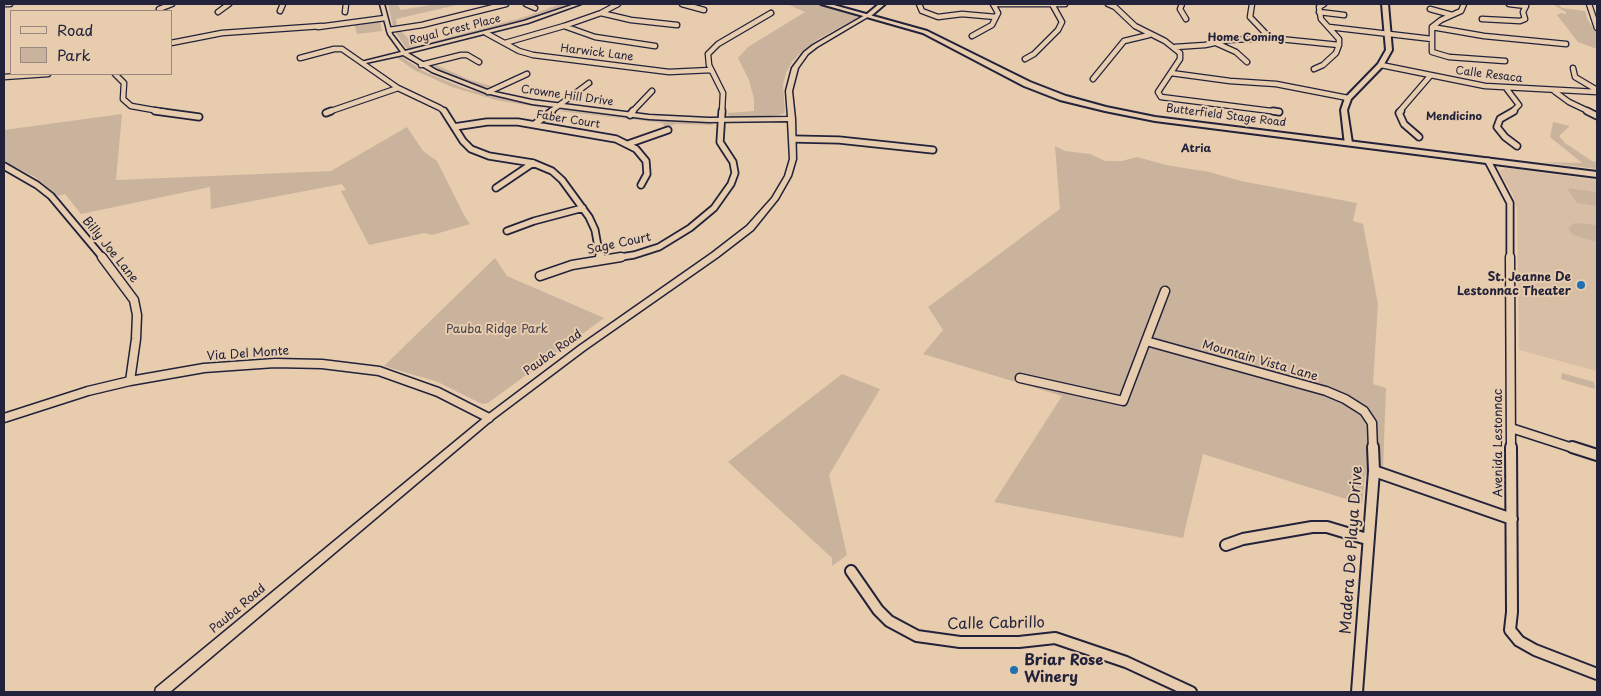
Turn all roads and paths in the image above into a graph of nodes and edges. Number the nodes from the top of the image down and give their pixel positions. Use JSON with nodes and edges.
{"nodes":[{"id":1,"x":4,"y":4,"type":"edge"},
{"id":2,"x":10,"y":4,"type":"edge"},
{"id":3,"x":172,"y":4,"type":"edge"},
{"id":4,"x":229,"y":4,"type":"edge"},
{"id":5,"x":283,"y":4,"type":"edge"},
{"id":6,"x":346,"y":4,"type":"edge"},
{"id":7,"x":382,"y":4,"type":"edge"},
{"id":8,"x":506,"y":4,"type":"edge"},
{"id":9,"x":526,"y":4,"type":"edge"},
{"id":10,"x":579,"y":4,"type":"edge"},
{"id":11,"x":618,"y":4,"type":"edge"},
{"id":12,"x":682,"y":4,"type":"edge"},
{"id":13,"x":824,"y":4,"type":"edge"},
{"id":14,"x":834,"y":4,"type":"edge"},
{"id":15,"x":882,"y":4,"type":"edge"},
{"id":16,"x":919,"y":4,"type":"edge"},
{"id":17,"x":993,"y":4,"type":"edge"},
{"id":18,"x":1052,"y":4,"type":"edge"},
{"id":19,"x":1065,"y":4,"type":"edge"},
{"id":20,"x":1108,"y":4,"type":"edge"},
{"id":21,"x":1182,"y":4,"type":"edge"},
{"id":22,"x":1252,"y":4,"type":"edge"},
{"id":23,"x":1324,"y":4,"type":"edge"},
{"id":24,"x":1385,"y":4,"type":"edge"},
{"id":25,"x":1464,"y":4,"type":"edge"},
{"id":26,"x":1509,"y":4,"type":"edge"},
{"id":27,"x":1589,"y":4,"type":"edge"},
{"id":28,"x":1525,"y":5,"type":"edge"},
{"id":29,"x":535,"y":8,"type":"dead end"},
{"id":30,"x":159,"y":9,"type":"dead end"},
{"id":31,"x":1430,"y":9,"type":"dead end"},
{"id":32,"x":704,"y":10,"type":"dead end"},
{"id":33,"x":218,"y":12,"type":"dead end"},
{"id":34,"x":280,"y":12,"type":"dead end"},
{"id":35,"x":345,"y":12,"type":"dead end"},
{"id":36,"x":1319,"y":12,"type":"junction"},
{"id":37,"x":470,"y":13,"type":"junction"},
{"id":38,"x":601,"y":13,"type":"junction"},
{"id":39,"x":771,"y":13,"type":"dead end"},
{"id":40,"x":869,"y":15,"type":"junction"},
{"id":41,"x":1344,"y":15,"type":"dead end"},
{"id":42,"x":1452,"y":15,"type":"junction"},
{"id":43,"x":476,"y":16,"type":"dead end"},
{"id":44,"x":996,"y":16,"type":"junction"},
{"id":45,"x":386,"y":18,"type":"junction"},
{"id":46,"x":1482,"y":18,"type":"dead end"},
{"id":47,"x":1186,"y":19,"type":"dead end"},
{"id":48,"x":422,"y":25,"type":"junction"},
{"id":49,"x":677,"y":25,"type":"dead end"},
{"id":50,"x":564,"y":26,"type":"junction"},
{"id":51,"x":1329,"y":27,"type":"junction"},
{"id":52,"x":1432,"y":27,"type":"junction"},
{"id":53,"x":427,"y":28,"type":"dead end"},
{"id":54,"x":1597,"y":28,"type":"edge"},
{"id":55,"x":389,"y":30,"type":"junction"},
{"id":56,"x":486,"y":33,"type":"junction"},
{"id":57,"x":1388,"y":33,"type":"junction"},
{"id":58,"x":1149,"y":35,"type":"junction"},
{"id":59,"x":972,"y":36,"type":"dead end"},
{"id":60,"x":1270,"y":38,"type":"junction"},
{"id":61,"x":1432,"y":39,"type":"junction"},
{"id":62,"x":172,"y":43,"type":"edge"},
{"id":63,"x":505,"y":43,"type":"junction"},
{"id":64,"x":1216,"y":43,"type":"junction"},
{"id":65,"x":1566,"y":44,"type":"dead end"},
{"id":66,"x":1339,"y":45,"type":"junction"},
{"id":67,"x":655,"y":46,"type":"dead end"},
{"id":68,"x":1175,"y":48,"type":"junction"},
{"id":69,"x":404,"y":53,"type":"junction"},
{"id":70,"x":300,"y":58,"type":"dead end"},
{"id":71,"x":1025,"y":59,"type":"dead end"},
{"id":72,"x":1505,"y":61,"type":"dead end"},
{"id":73,"x":479,"y":62,"type":"dead end"},
{"id":74,"x":1247,"y":62,"type":"dead end"},
{"id":75,"x":363,"y":63,"type":"junction"},
{"id":76,"x":421,"y":65,"type":"junction"},
{"id":77,"x":1381,"y":65,"type":"junction"},
{"id":78,"x":1573,"y":68,"type":"dead end"},
{"id":79,"x":1314,"y":69,"type":"dead end"},
{"id":80,"x":712,"y":70,"type":"junction"},
{"id":81,"x":1171,"y":73,"type":"junction"},
{"id":82,"x":527,"y":74,"type":"dead end"},
{"id":83,"x":33,"y":75,"type":"edge"},
{"id":84,"x":116,"y":75,"type":"edge"},
{"id":85,"x":1430,"y":76,"type":"junction"},
{"id":86,"x":4,"y":77,"type":"edge"},
{"id":87,"x":1093,"y":79,"type":"dead end"},
{"id":88,"x":589,"y":83,"type":"dead end"},
{"id":89,"x":398,"y":88,"type":"junction"},
{"id":90,"x":1506,"y":88,"type":"junction"},
{"id":91,"x":1554,"y":91,"type":"junction"},
{"id":92,"x":1597,"y":91,"type":"edge"},
{"id":93,"x":488,"y":92,"type":"junction"},
{"id":94,"x":652,"y":92,"type":"dead end"},
{"id":95,"x":1348,"y":98,"type":"junction"},
{"id":96,"x":559,"y":106,"type":"junction"},
{"id":97,"x":1279,"y":112,"type":"dead end"},
{"id":98,"x":326,"y":113,"type":"dead end"},
{"id":99,"x":630,"y":115,"type":"junction"},
{"id":100,"x":1597,"y":116,"type":"edge"},
{"id":101,"x":199,"y":117,"type":"dead end"},
{"id":102,"x":721,"y":119,"type":"junction"},
{"id":103,"x":792,"y":119,"type":"junction"},
{"id":104,"x":534,"y":124,"type":"junction"},
{"id":105,"x":454,"y":127,"type":"junction"},
{"id":106,"x":668,"y":130,"type":"dead end"},
{"id":107,"x":1419,"y":137,"type":"dead end"},
{"id":108,"x":793,"y":139,"type":"junction"},
{"id":109,"x":1348,"y":143,"type":"junction"},
{"id":110,"x":628,"y":144,"type":"junction"},
{"id":111,"x":1517,"y":146,"type":"dead end"},
{"id":112,"x":933,"y":150,"type":"dead end"},
{"id":113,"x":1488,"y":161,"type":"junction"},
{"id":114,"x":533,"y":163,"type":"junction"},
{"id":115,"x":4,"y":166,"type":"edge"},
{"id":116,"x":1597,"y":175,"type":"edge"},
{"id":117,"x":641,"y":185,"type":"dead end"},
{"id":118,"x":496,"y":188,"type":"dead end"},
{"id":119,"x":583,"y":208,"type":"junction"},
{"id":120,"x":508,"y":231,"type":"dead end"},
{"id":121,"x":600,"y":260,"type":"junction"},
{"id":122,"x":540,"y":276,"type":"dead end"},
{"id":123,"x":1166,"y":291,"type":"dead end"},
{"id":124,"x":1146,"y":340,"type":"junction"},
{"id":125,"x":1020,"y":378,"type":"dead end"},
{"id":126,"x":130,"y":381,"type":"junction"},
{"id":127,"x":1364,"y":411,"type":"joint"},
{"id":128,"x":4,"y":418,"type":"edge"},
{"id":129,"x":489,"y":418,"type":"junction"},
{"id":130,"x":1511,"y":428,"type":"junction"},
{"id":131,"x":1597,"y":455,"type":"edge"},
{"id":132,"x":1374,"y":471,"type":"junction"},
{"id":133,"x":1512,"y":519,"type":"junction"},
{"id":134,"x":1367,"y":539,"type":"junction"},
{"id":135,"x":1226,"y":545,"type":"dead end"},
{"id":136,"x":850,"y":571,"type":"dead end"},
{"id":137,"x":1597,"y":674,"type":"edge"},
{"id":138,"x":161,"y":692,"type":"edge"},
{"id":139,"x":1190,"y":692,"type":"edge"},
{"id":140,"x":1358,"y":692,"type":"edge"}],
"edges":[{"from":1,"to":2,"type":"street"},
{"from":3,"to":30,"type":"street"},
{"from":4,"to":33,"type":"street"},
{"from":5,"to":34,"type":"street"},
{"from":6,"to":35,"type":"street"},
{"from":7,"to":45,"type":"street","name":"Crowne Hill Drive"},
{"from":8,"to":37,"type":"street"},
{"from":9,"to":29,"type":"street"},
{"from":10,"to":56,"type":"street","name":"Royal Crest Place"},
{"from":11,"to":38,"type":"street"},
{"from":12,"to":32,"type":"street"},
{"from":13,"to":40,"type":"main road","name":"Butterfield Stage Road"},
{"from":14,"to":40,"type":"main road","name":"Butterfield Stage Road"},
{"from":15,"to":40,"type":"main road","name":"Pauba Road"},
{"from":16,"to":44,"type":"street"},
{"from":17,"to":18,"type":"street"},
{"from":17,"to":44,"type":"street"},
{"from":18,"to":19,"type":"street"},
{"from":18,"to":71,"type":"street"},
{"from":20,"to":58,"type":"street"},
{"from":21,"to":47,"type":"street"},
{"from":22,"to":60,"type":"street"},
{"from":23,"to":36,"type":"street"},
{"from":24,"to":57,"type":"main road"},
{"from":25,"to":42,"type":"street"},
{"from":26,"to":28,"type":"street"},
{"from":27,"to":54,"type":"street"},
{"from":28,"to":46,"type":"street"},
{"from":31,"to":42,"type":"street"},
{"from":36,"to":41,"type":"street"},
{"from":36,"to":51,"type":"street"},
{"from":37,"to":43,"type":"street"},
{"from":37,"to":48,"type":"street"},
{"from":38,"to":49,"type":"street"},
{"from":38,"to":50,"type":"street"},
{"from":39,"to":80,"type":"street"},
{"from":40,"to":103,"type":"street","name":"Pauba Road"},
{"from":40,"to":109,"type":"main road","name":"Butterfield Stage Road"},
{"from":42,"to":52,"type":"street"},
{"from":44,"to":59,"type":"street"},
{"from":45,"to":55,"type":"street","name":"Crowne Hill Drive"},
{"from":45,"to":62,"type":"street"},
{"from":48,"to":53,"type":"street"},
{"from":48,"to":55,"type":"street"},
{"from":50,"to":63,"type":"street"},
{"from":50,"to":67,"type":"street"},
{"from":51,"to":57,"type":"street"},
{"from":51,"to":66,"type":"street"},
{"from":52,"to":61,"type":"street"},
{"from":52,"to":65,"type":"street"},
{"from":55,"to":69,"type":"street","name":"Crowne Hill Drive"},
{"from":56,"to":63,"type":"street","name":"Harwick Lane"},
{"from":56,"to":69,"type":"street","name":"Royal Crest Place"},
{"from":57,"to":61,"type":"street"},
{"from":57,"to":77,"type":"main road"},
{"from":58,"to":68,"type":"street"},
{"from":58,"to":87,"type":"street"},
{"from":60,"to":64,"type":"street"},
{"from":60,"to":66,"type":"street"},
{"from":61,"to":72,"type":"street"},
{"from":63,"to":80,"type":"street","name":"Harwick Lane"},
{"from":64,"to":68,"type":"street"},
{"from":64,"to":74,"type":"street"},
{"from":66,"to":79,"type":"street"},
{"from":68,"to":81,"type":"street"},
{"from":69,"to":75,"type":"street","name":"Royal Crest Place"},
{"from":69,"to":76,"type":"street","name":"Crowne Hill Drive"},
{"from":70,"to":75,"type":"street"},
{"from":73,"to":76,"type":"street"},
{"from":75,"to":89,"type":"street"},
{"from":76,"to":93,"type":"street","name":"Crowne Hill Drive"},
{"from":77,"to":85,"type":"street","name":"Calle Resaca"},
{"from":77,"to":95,"type":"main road"},
{"from":78,"to":92,"type":"street"},
{"from":80,"to":102,"type":"street"},
{"from":81,"to":95,"type":"street"},
{"from":81,"to":97,"type":"street"},
{"from":82,"to":93,"type":"street"},
{"from":83,"to":86,"type":"street"},
{"from":84,"to":101,"type":"street"},
{"from":85,"to":90,"type":"street","name":"Calle Resaca"},
{"from":85,"to":107,"type":"street"},
{"from":88,"to":96,"type":"street"},
{"from":89,"to":98,"type":"street"},
{"from":89,"to":105,"type":"street"},
{"from":90,"to":91,"type":"street","name":"Calle Resaca"},
{"from":90,"to":111,"type":"street"},
{"from":91,"to":92,"type":"street","name":"Calle Resaca"},
{"from":91,"to":100,"type":"street"},
{"from":93,"to":96,"type":"street","name":"Crowne Hill Drive"},
{"from":94,"to":99,"type":"street"},
{"from":95,"to":109,"type":"main road"},
{"from":96,"to":99,"type":"street","name":"Crowne Hill Drive"},
{"from":96,"to":104,"type":"street"},
{"from":99,"to":102,"type":"street","name":"Crowne Hill Drive"},
{"from":102,"to":103,"type":"street","name":"Crowne Hill Drive"},
{"from":102,"to":121,"type":"street","name":"Sage Court"},
{"from":103,"to":108,"type":"street","name":"Pauba Road"},
{"from":104,"to":105,"type":"street","name":"Faber Court"},
{"from":104,"to":110,"type":"street","name":"Faber Court"},
{"from":105,"to":114,"type":"street"},
{"from":106,"to":110,"type":"street"},
{"from":108,"to":112,"type":"street"},
{"from":108,"to":129,"type":"street","name":"Pauba Road"},
{"from":109,"to":113,"type":"main road","name":"Butterfield Stage Road"},
{"from":110,"to":117,"type":"street","name":"Faber Court"},
{"from":113,"to":116,"type":"main road","name":"Butterfield Stage Road"},
{"from":113,"to":130,"type":"street","name":"Avenida Lestonnac"},
{"from":114,"to":118,"type":"street"},
{"from":114,"to":119,"type":"street"},
{"from":115,"to":126,"type":"street","name":"Billy Joe Lane"},
{"from":119,"to":120,"type":"street"},
{"from":119,"to":121,"type":"street"},
{"from":121,"to":122,"type":"street","name":"Sage Court"},
{"from":123,"to":124,"type":"street"},
{"from":124,"to":125,"type":"street"},
{"from":124,"to":127,"type":"street","name":"Mountain Vista Lane"},
{"from":126,"to":128,"type":"street","name":"Via Del Monte"},
{"from":126,"to":129,"type":"street","name":"Via Del Monte"},
{"from":127,"to":132,"type":"street","name":"Madera De Playa Drive"},
{"from":129,"to":138,"type":"street","name":"Pauba Road"},
{"from":130,"to":131,"type":"street"},
{"from":130,"to":133,"type":"street","name":"Avenida Lestonnac"},
{"from":132,"to":133,"type":"street"},
{"from":132,"to":134,"type":"street","name":"Madera De Playa Drive"},
{"from":133,"to":137,"type":"street","name":"Avenida Lestonnac"},
{"from":134,"to":135,"type":"street"},
{"from":134,"to":140,"type":"street","name":"Madera De Playa Drive"},
{"from":136,"to":139,"type":"street","name":"Calle Cabrillo"}]}
